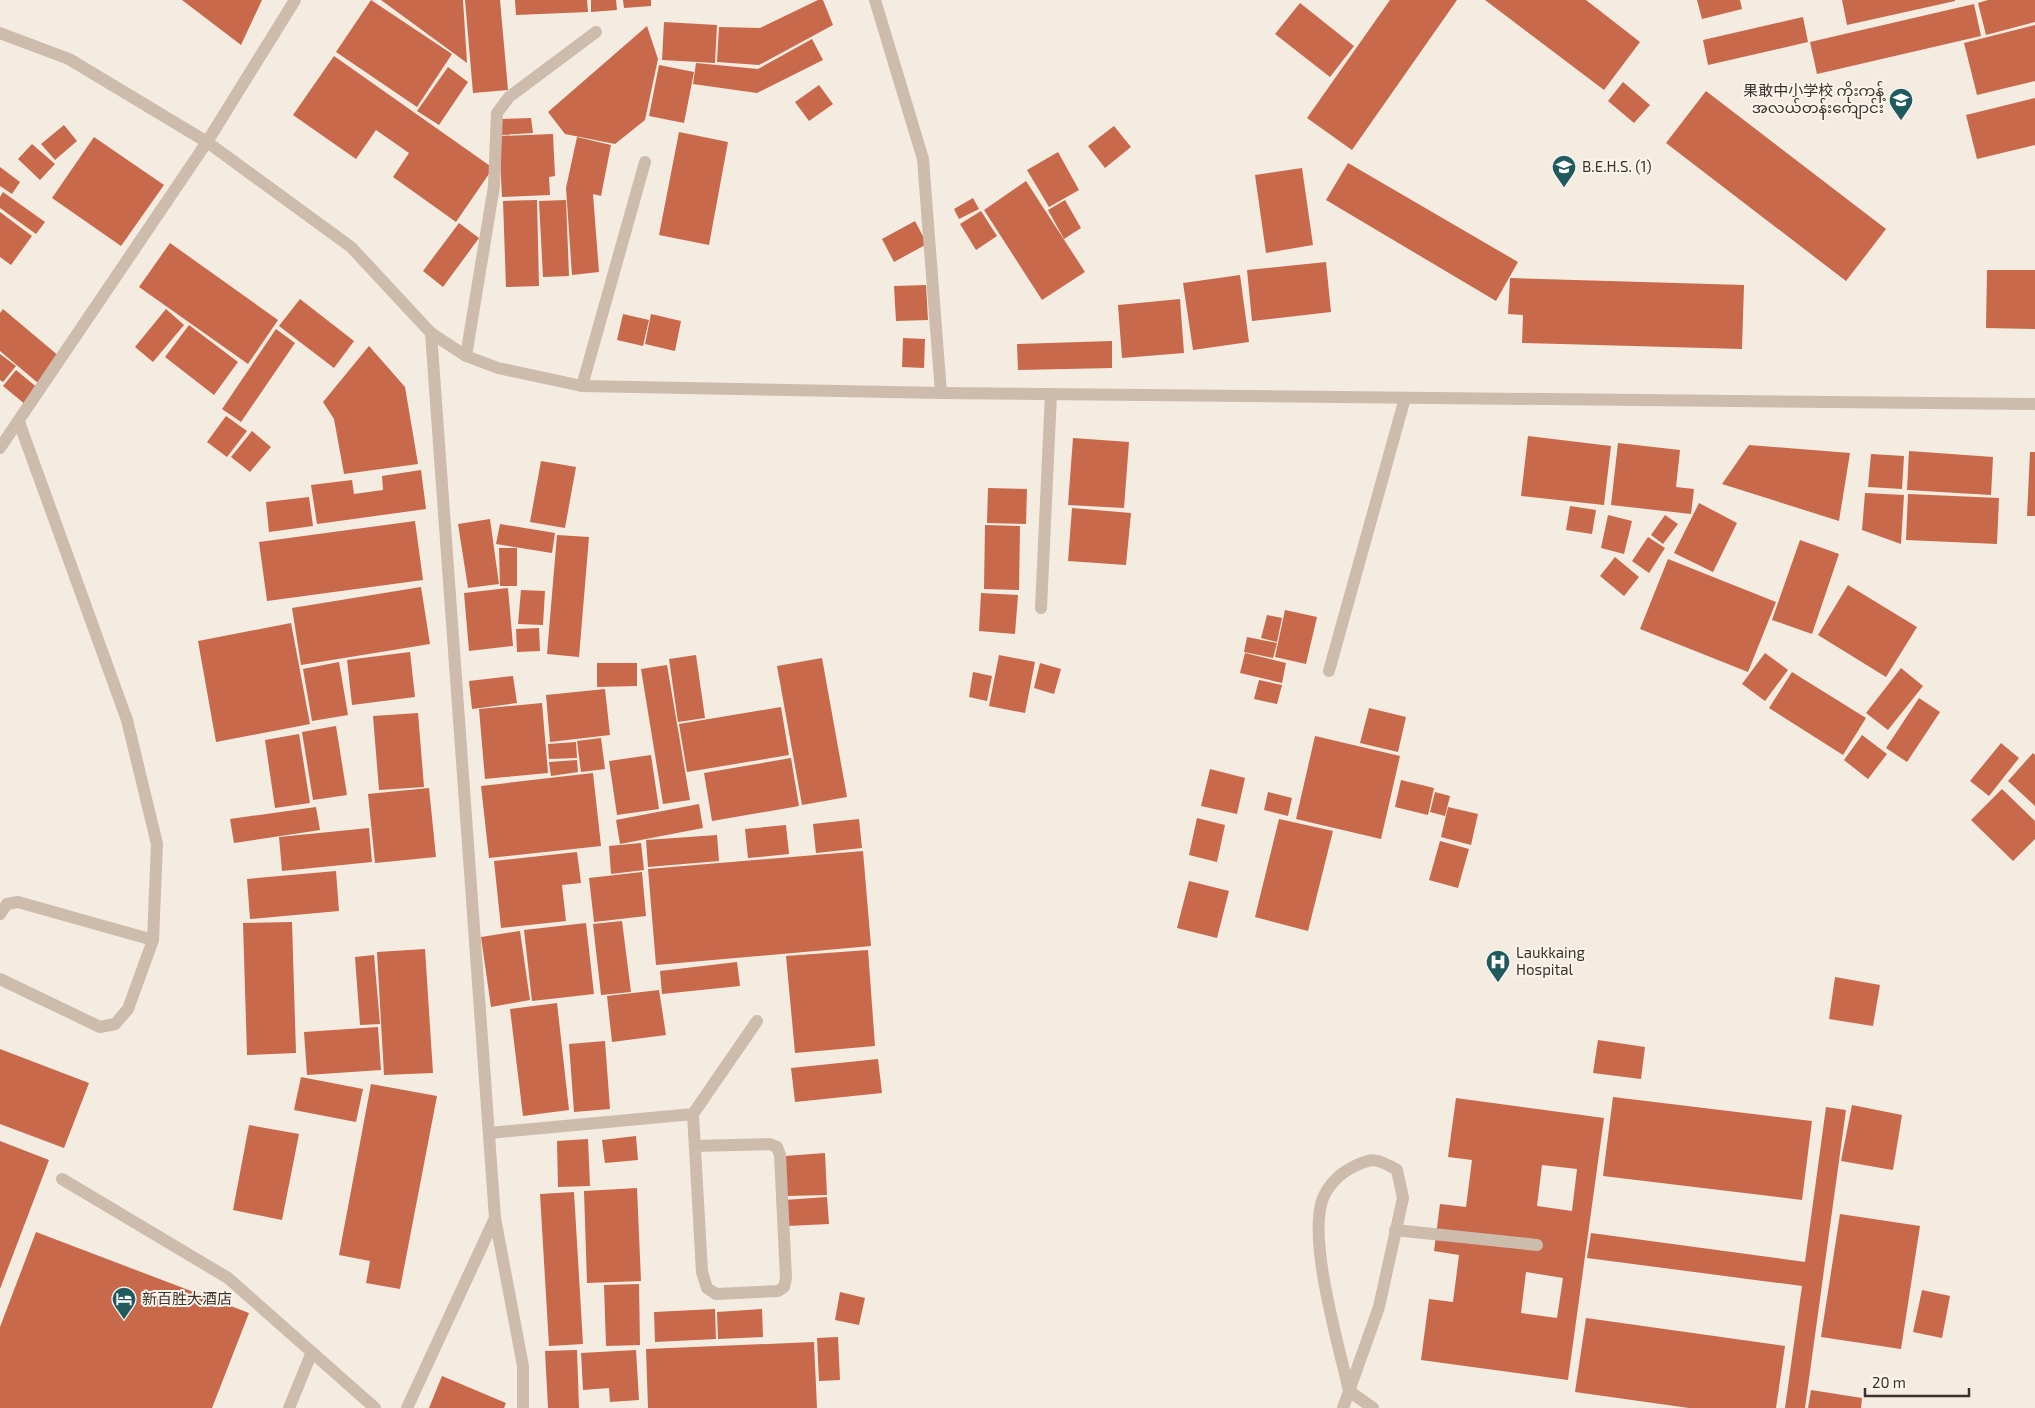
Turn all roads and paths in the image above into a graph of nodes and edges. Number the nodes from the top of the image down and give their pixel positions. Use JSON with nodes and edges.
{"nodes":[{"id":1,"x":295,"y":0,"type":"edge"},
{"id":2,"x":875,"y":0,"type":"edge"},
{"id":3,"x":596,"y":32,"type":"dead end"},
{"id":4,"x":0,"y":33,"type":"edge"},
{"id":5,"x":207,"y":142,"type":"junction"},
{"id":6,"x":645,"y":162,"type":"dead end"},
{"id":7,"x":431,"y":332,"type":"junction"},
{"id":8,"x":466,"y":356,"type":"junction"},
{"id":9,"x":582,"y":386,"type":"junction"},
{"id":10,"x":941,"y":393,"type":"junction"},
{"id":11,"x":1051,"y":394,"type":"junction"},
{"id":12,"x":1405,"y":398,"type":"junction"},
{"id":13,"x":2035,"y":404,"type":"edge"},
{"id":14,"x":19,"y":422,"type":"junction"},
{"id":15,"x":0,"y":448,"type":"edge"},
{"id":16,"x":1041,"y":608,"type":"dead end"},
{"id":17,"x":1329,"y":671,"type":"dead end"},
{"id":18,"x":0,"y":914,"type":"edge"},
{"id":19,"x":154,"y":940,"type":"junction"},
{"id":20,"x":0,"y":979,"type":"edge"},
{"id":21,"x":757,"y":1021,"type":"dead end"},
{"id":22,"x":693,"y":1114,"type":"junction"},
{"id":23,"x":489,"y":1133,"type":"junction"},
{"id":24,"x":695,"y":1146,"type":"junction"},
{"id":25,"x":62,"y":1179,"type":"dead end"},
{"id":26,"x":494,"y":1218,"type":"junction"},
{"id":27,"x":1395,"y":1230,"type":"junction"},
{"id":28,"x":1536,"y":1245,"type":"dead end"},
{"id":29,"x":312,"y":1352,"type":"junction"},
{"id":30,"x":1349,"y":1391,"type":"junction"},
{"id":31,"x":289,"y":1408,"type":"edge"},
{"id":32,"x":375,"y":1408,"type":"edge"},
{"id":33,"x":407,"y":1408,"type":"edge"},
{"id":34,"x":523,"y":1408,"type":"edge"},
{"id":35,"x":1343,"y":1408,"type":"edge"},
{"id":36,"x":1373,"y":1408,"type":"edge"}],
"edges":[{"from":1,"to":5,"type":"street"},
{"from":2,"to":10,"type":"street"},
{"from":3,"to":8,"type":"street"},
{"from":4,"to":5,"type":"street"},
{"from":5,"to":7,"type":"street"},
{"from":5,"to":14,"type":"street"},
{"from":6,"to":9,"type":"street"},
{"from":7,"to":8,"type":"street"},
{"from":7,"to":23,"type":"street"},
{"from":8,"to":9,"type":"street"},
{"from":9,"to":10,"type":"street"},
{"from":10,"to":11,"type":"street"},
{"from":11,"to":12,"type":"street"},
{"from":11,"to":16,"type":"street"},
{"from":12,"to":13,"type":"street"},
{"from":12,"to":17,"type":"street"},
{"from":14,"to":15,"type":"street"},
{"from":14,"to":19,"type":"street"},
{"from":18,"to":19,"type":"street"},
{"from":19,"to":20,"type":"street"},
{"from":21,"to":22,"type":"street"},
{"from":22,"to":23,"type":"street"},
{"from":22,"to":24,"type":"street"},
{"from":23,"to":26,"type":"street"},
{"from":24,"to":24,"type":"street"},
{"from":25,"to":29,"type":"street"},
{"from":26,"to":33,"type":"street"},
{"from":26,"to":34,"type":"street"},
{"from":27,"to":28,"type":"street"},
{"from":27,"to":30,"type":"street"},
{"from":27,"to":30,"type":"street"},
{"from":29,"to":31,"type":"street"},
{"from":29,"to":32,"type":"street"},
{"from":30,"to":35,"type":"street"},
{"from":30,"to":36,"type":"street"}]}
